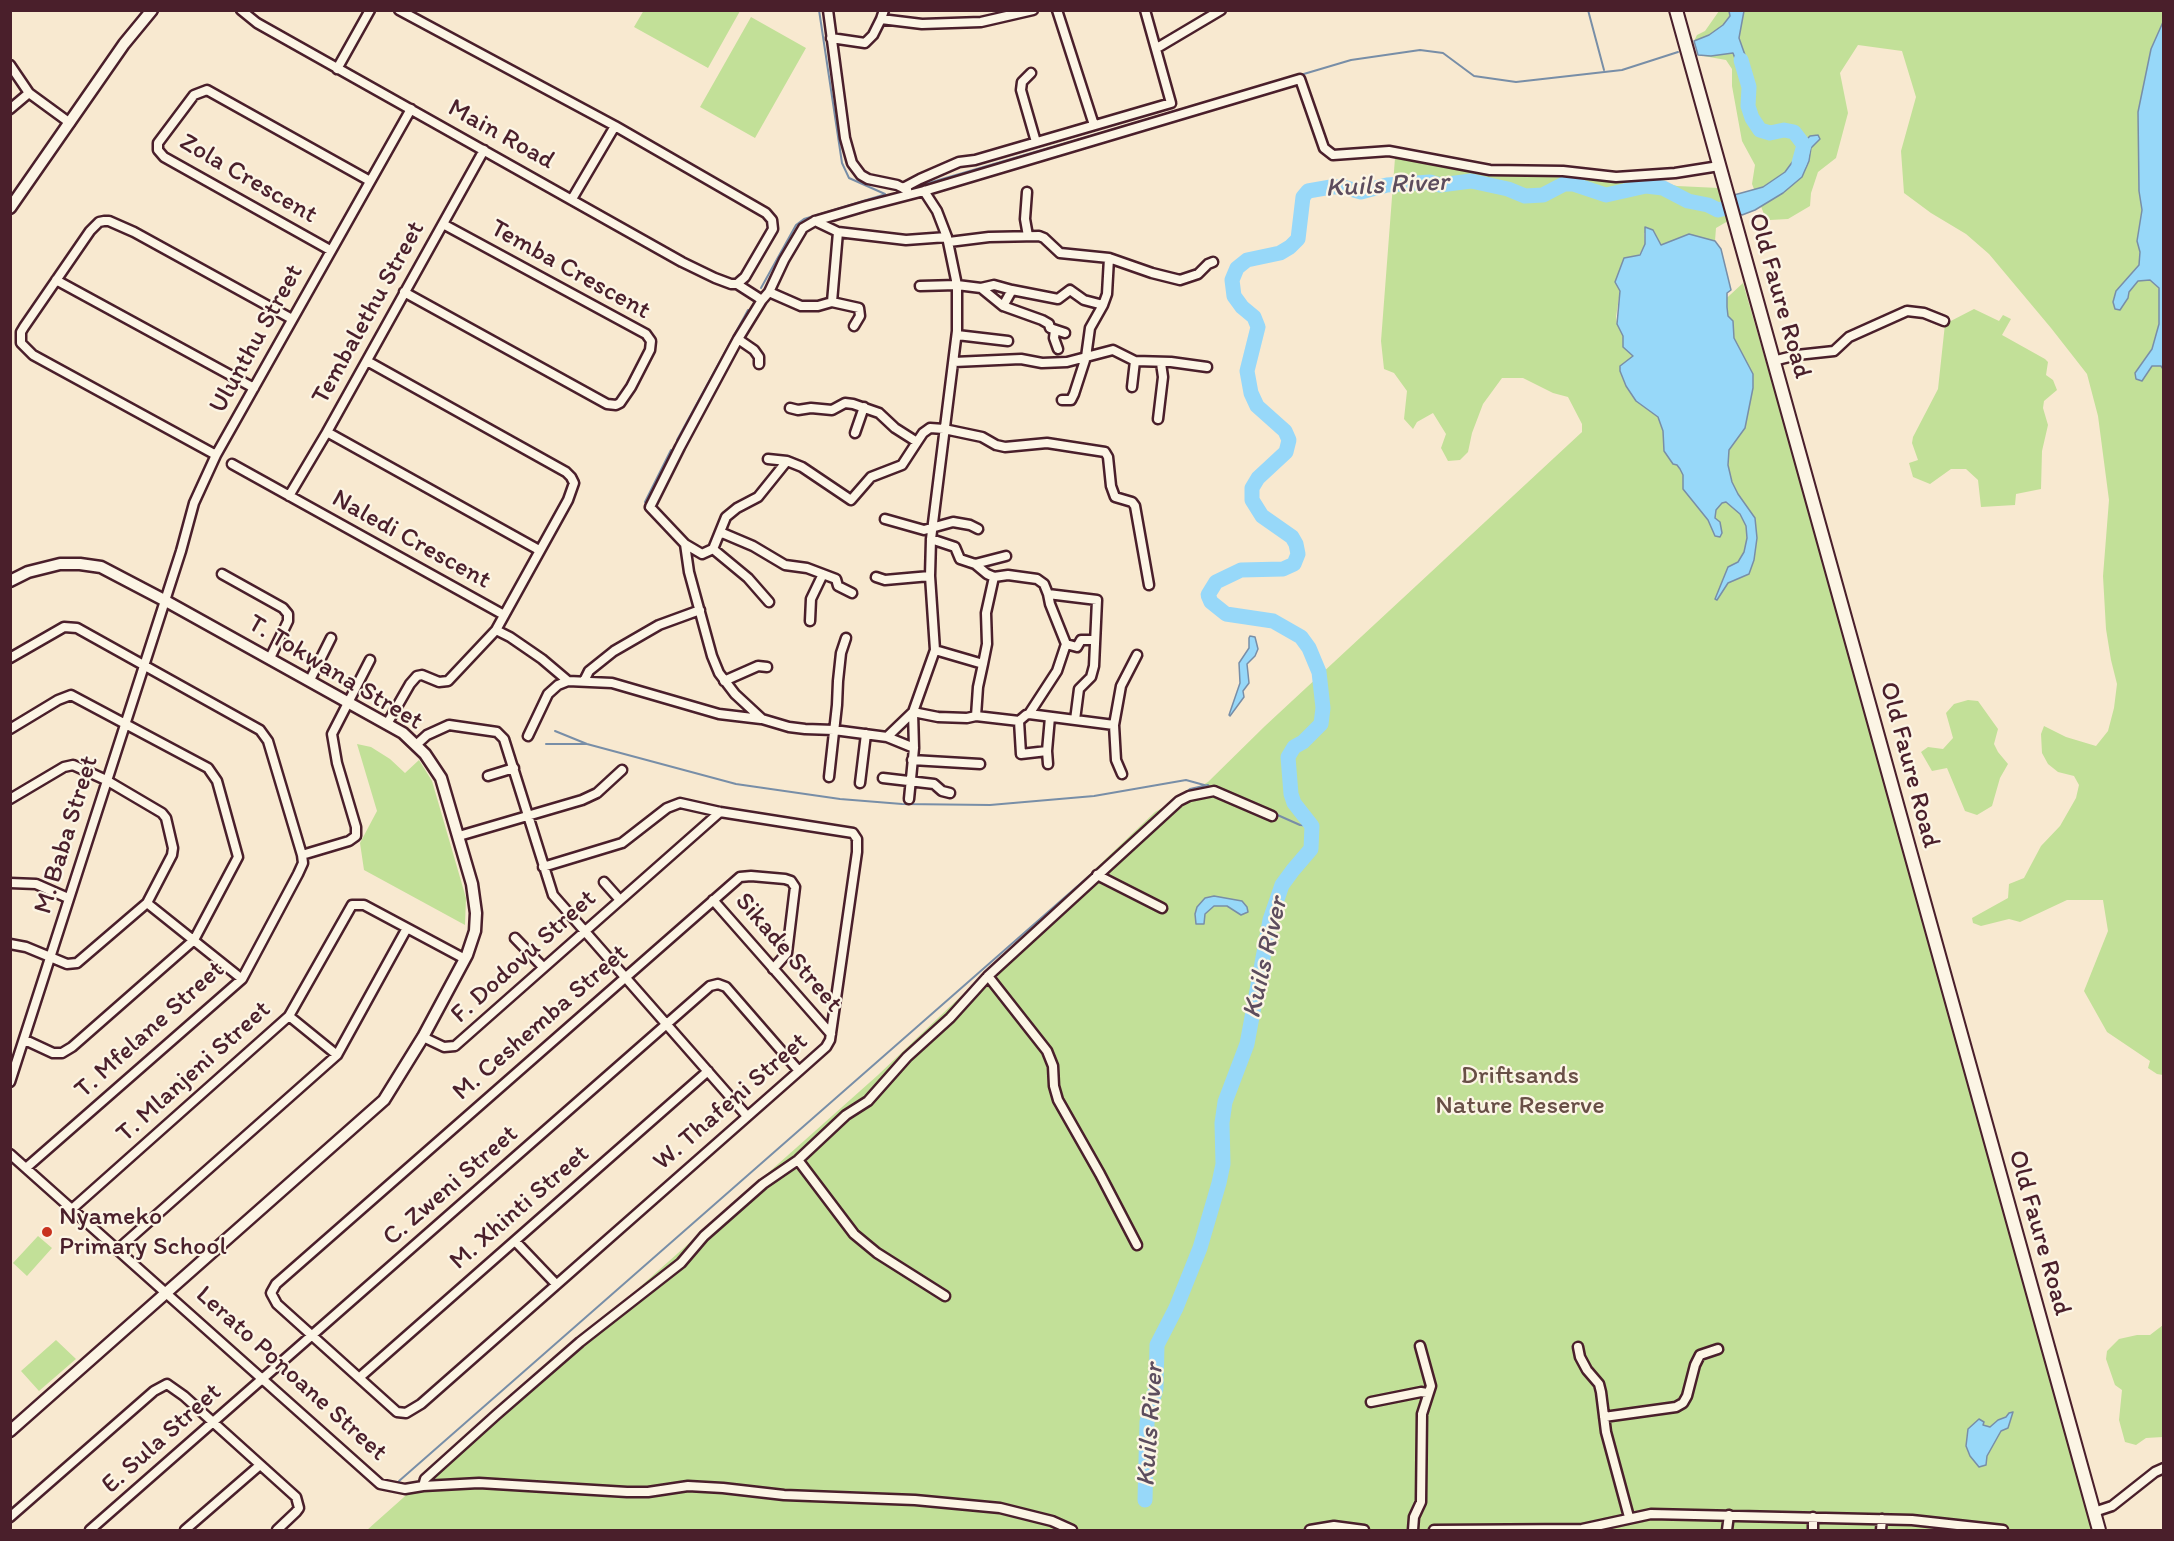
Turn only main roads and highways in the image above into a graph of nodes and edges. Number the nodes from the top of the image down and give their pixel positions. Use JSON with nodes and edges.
{"nodes":[{"id":1,"x":1676,"y":10,"type":"edge"},
{"id":2,"x":2099,"y":1530,"type":"edge"}],
"edges":[{"from":1,"to":2,"type":"main road","name":"Old Faure Road"}]}
